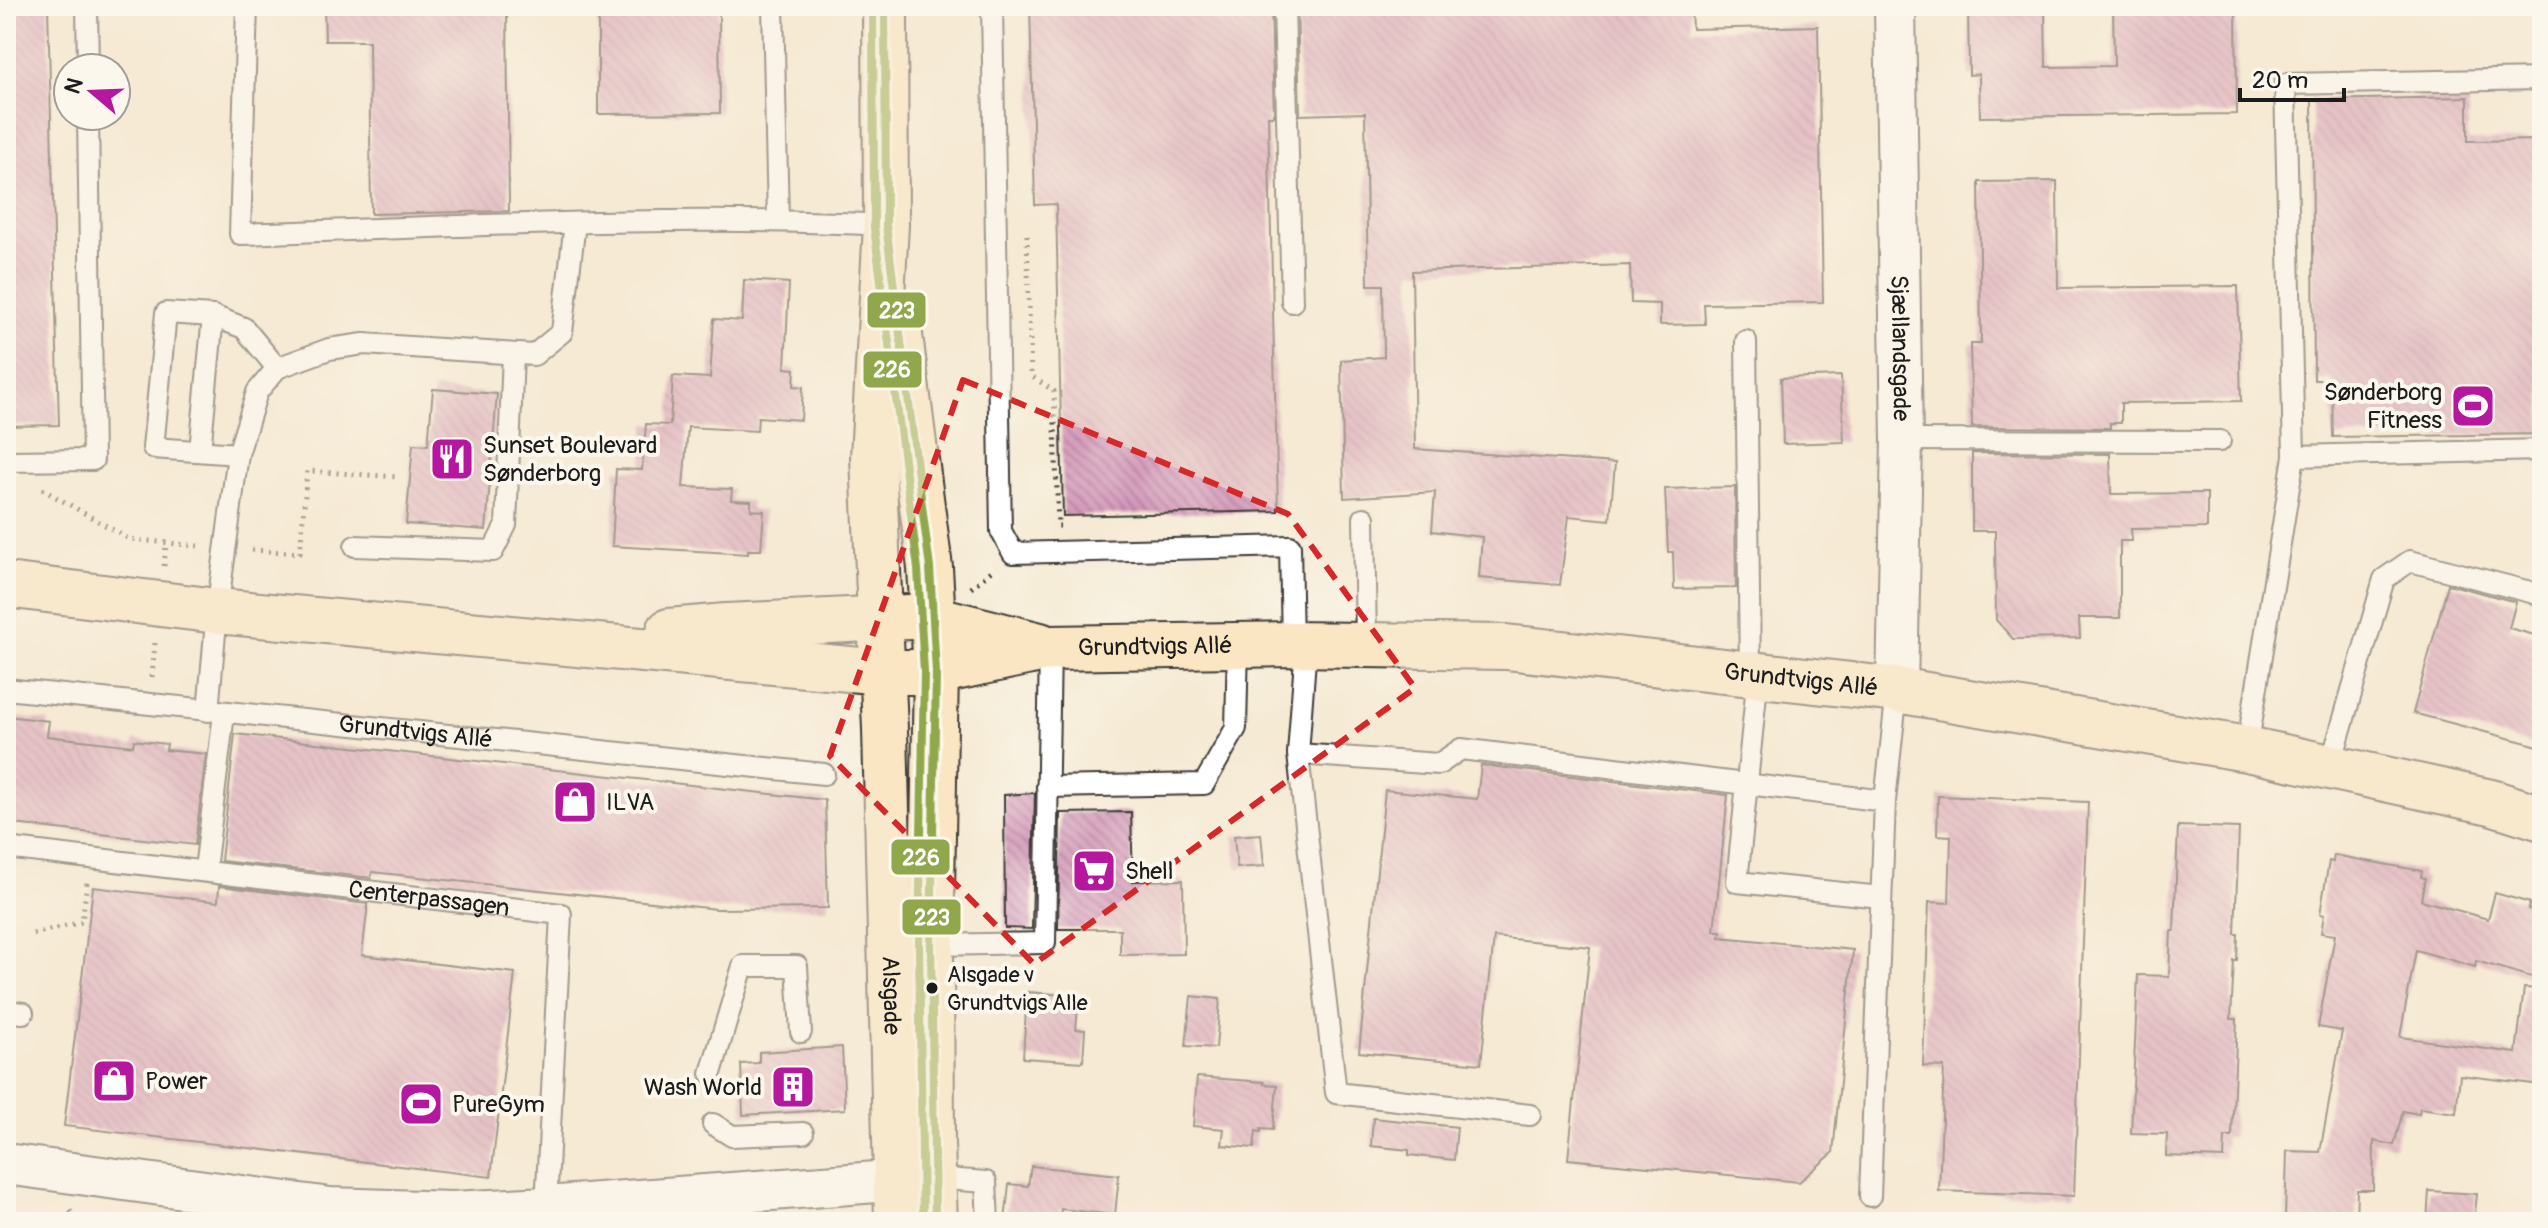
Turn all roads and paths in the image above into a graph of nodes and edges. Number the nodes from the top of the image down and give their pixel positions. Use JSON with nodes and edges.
{"nodes":[{"id":1,"x":87,"y":6,"type":"edge"},
{"id":2,"x":247,"y":6,"type":"edge"},
{"id":3,"x":773,"y":6,"type":"edge"},
{"id":4,"x":885,"y":6,"type":"edge"},
{"id":5,"x":992,"y":6,"type":"edge"},
{"id":6,"x":1284,"y":6,"type":"edge"},
{"id":7,"x":1895,"y":6,"type":"edge"},
{"id":8,"x":88,"y":52,"type":"edge"},
{"id":9,"x":2542,"y":79,"type":"edge"},
{"id":10,"x":88,"y":132,"type":"edge"},
{"id":11,"x":778,"y":220,"type":"junction"},
{"id":12,"x":1026,"y":222,"type":"dead end"},
{"id":13,"x":575,"y":223,"type":"junction"},
{"id":14,"x":886,"y":225,"type":"junction"},
{"id":15,"x":1292,"y":302,"type":"dead end"},
{"id":16,"x":213,"y":316,"type":"junction"},
{"id":17,"x":1746,"y":341,"type":"dead end"},
{"id":18,"x":513,"y":354,"type":"junction"},
{"id":19,"x":277,"y":368,"type":"junction"},
{"id":20,"x":1902,"y":440,"type":"junction"},
{"id":21,"x":2220,"y":441,"type":"dead end"},
{"id":22,"x":2542,"y":450,"type":"edge"},
{"id":23,"x":200,"y":451,"type":"junction"},
{"id":24,"x":238,"y":454,"type":"junction"},
{"id":25,"x":2294,"y":456,"type":"junction"},
{"id":26,"x":16,"y":461,"type":"edge"},
{"id":27,"x":399,"y":477,"type":"dead end"},
{"id":28,"x":1364,"y":518,"type":"dead end"},
{"id":29,"x":1073,"y":525,"type":"dead end"},
{"id":30,"x":129,"y":539,"type":"dead end"},
{"id":31,"x":355,"y":546,"type":"dead end"},
{"id":32,"x":300,"y":553,"type":"dead end"},
{"id":33,"x":6,"y":585,"type":"edge"},
{"id":34,"x":2542,"y":595,"type":"edge"},
{"id":35,"x":217,"y":611,"type":"junction"},
{"id":36,"x":908,"y":618,"type":"junction"},
{"id":37,"x":570,"y":641,"type":"junction"},
{"id":38,"x":1238,"y":644,"type":"junction"},
{"id":39,"x":1299,"y":644,"type":"junction"},
{"id":40,"x":1366,"y":646,"type":"junction"},
{"id":41,"x":1050,"y":648,"type":"junction"},
{"id":42,"x":911,"y":672,"type":"junction"},
{"id":43,"x":1754,"y":674,"type":"junction"},
{"id":44,"x":6,"y":689,"type":"edge"},
{"id":45,"x":1897,"y":690,"type":"junction"},
{"id":46,"x":216,"y":712,"type":"junction"},
{"id":47,"x":2247,"y":749,"type":"junction"},
{"id":48,"x":1298,"y":754,"type":"junction"},
{"id":49,"x":2330,"y":767,"type":"junction"},
{"id":50,"x":824,"y":774,"type":"dead end"},
{"id":51,"x":1747,"y":784,"type":"junction"},
{"id":52,"x":1047,"y":787,"type":"junction"},
{"id":53,"x":1885,"y":801,"type":"junction"},
{"id":54,"x":2542,"y":818,"type":"edge"},
{"id":55,"x":6,"y":848,"type":"edge"},
{"id":56,"x":90,"y":856,"type":"junction"},
{"id":57,"x":205,"y":870,"type":"junction"},
{"id":58,"x":1881,"y":897,"type":"junction"},
{"id":59,"x":33,"y":934,"type":"dead end"},
{"id":60,"x":932,"y":940,"type":"junction"},
{"id":61,"x":801,"y":1032,"type":"dead end"},
{"id":62,"x":711,"y":1073,"type":"dead end"},
{"id":63,"x":1530,"y":1115,"type":"dead end"},
{"id":64,"x":713,"y":1124,"type":"dead end"},
{"id":65,"x":803,"y":1133,"type":"dead end"},
{"id":66,"x":6,"y":1164,"type":"edge"},
{"id":67,"x":909,"y":1193,"type":"edge"},
{"id":68,"x":1870,"y":1196,"type":"dead end"},
{"id":69,"x":546,"y":1207,"type":"junction"},
{"id":70,"x":935,"y":1222,"type":"edge"},
{"id":71,"x":988,"y":1222,"type":"edge"}],
"edges":[{"from":1,"to":8,"type":"lane"},
{"from":2,"to":13,"type":"lane"},
{"from":3,"to":11,"type":"lane"},
{"from":4,"to":14,"type":"street"},
{"from":5,"to":39,"type":"lane"},
{"from":6,"to":15,"type":"lane"},
{"from":7,"to":20,"type":"street","name":"Sjællandsgade"},
{"from":9,"to":25,"type":"lane"},
{"from":10,"to":26,"type":"lane"},
{"from":11,"to":13,"type":"lane"},
{"from":11,"to":14,"type":"lane"},
{"from":12,"to":29,"type":"path"},
{"from":13,"to":18,"type":"lane"},
{"from":14,"to":36,"type":"street"},
{"from":14,"to":36,"type":"street"},
{"from":16,"to":19,"type":"lane"},
{"from":16,"to":23,"type":"lane"},
{"from":16,"to":23,"type":"lane"},
{"from":17,"to":43,"type":"lane"},
{"from":18,"to":19,"type":"lane"},
{"from":18,"to":31,"type":"lane"},
{"from":19,"to":24,"type":"lane"},
{"from":20,"to":21,"type":"lane"},
{"from":20,"to":45,"type":"street","name":"Sjællandsgade"},
{"from":22,"to":25,"type":"lane"},
{"from":23,"to":24,"type":"lane"},
{"from":24,"to":35,"type":"lane"},
{"from":25,"to":47,"type":"lane"},
{"from":26,"to":30,"type":"path"},
{"from":27,"to":32,"type":"path"},
{"from":28,"to":40,"type":"lane"},
{"from":33,"to":35,"type":"street","name":"Grundtvigs Allé"},
{"from":34,"to":49,"type":"lane"},
{"from":35,"to":37,"type":"street","name":"Grundtvigs Allé"},
{"from":35,"to":46,"type":"lane"},
{"from":36,"to":37,"type":"street","name":"Grundtvigs Allé"},
{"from":36,"to":41,"type":"street","name":"Grundtvigs Allé"},
{"from":36,"to":42,"type":"street"},
{"from":37,"to":42,"type":"street","name":"Grundtvigs Allé"},
{"from":38,"to":39,"type":"street","name":"Grundtvigs Allé"},
{"from":38,"to":41,"type":"street","name":"Grundtvigs Allé"},
{"from":38,"to":52,"type":"lane"},
{"from":39,"to":40,"type":"street","name":"Grundtvigs Allé"},
{"from":39,"to":48,"type":"lane"},
{"from":40,"to":43,"type":"street","name":"Grundtvigs Allé"},
{"from":41,"to":42,"type":"street","name":"Grundtvigs Allé"},
{"from":41,"to":52,"type":"lane"},
{"from":42,"to":60,"type":"street","name":"Alsgade"},
{"from":42,"to":67,"type":"street","name":"Alsgade"},
{"from":43,"to":45,"type":"street","name":"Grundtvigs Allé"},
{"from":43,"to":51,"type":"lane"},
{"from":44,"to":46,"type":"lane","name":"Grundtvigs Allé"},
{"from":45,"to":47,"type":"street","name":"Grundtvigs Allé"},
{"from":45,"to":53,"type":"lane"},
{"from":46,"to":50,"type":"lane","name":"Grundtvigs Allé"},
{"from":46,"to":57,"type":"lane"},
{"from":47,"to":49,"type":"street","name":"Grundtvigs Allé"},
{"from":48,"to":51,"type":"lane"},
{"from":48,"to":63,"type":"lane"},
{"from":49,"to":54,"type":"street","name":"Grundtvigs Allé"},
{"from":51,"to":53,"type":"lane"},
{"from":51,"to":58,"type":"lane"},
{"from":52,"to":60,"type":"lane"},
{"from":53,"to":58,"type":"lane"},
{"from":55,"to":56,"type":"lane","name":"Centerpassagen"},
{"from":56,"to":57,"type":"lane","name":"Centerpassagen"},
{"from":56,"to":59,"type":"path"},
{"from":57,"to":69,"type":"lane","name":"Centerpassagen"},
{"from":58,"to":68,"type":"lane"},
{"from":60,"to":67,"type":"street","name":"Alsgade"},
{"from":61,"to":62,"type":"lane"},
{"from":64,"to":65,"type":"lane"},
{"from":66,"to":69,"type":"street"},
{"from":67,"to":69,"type":"street"},
{"from":67,"to":70,"type":"street","name":"Alsgade"},
{"from":67,"to":71,"type":"lane"}]}
